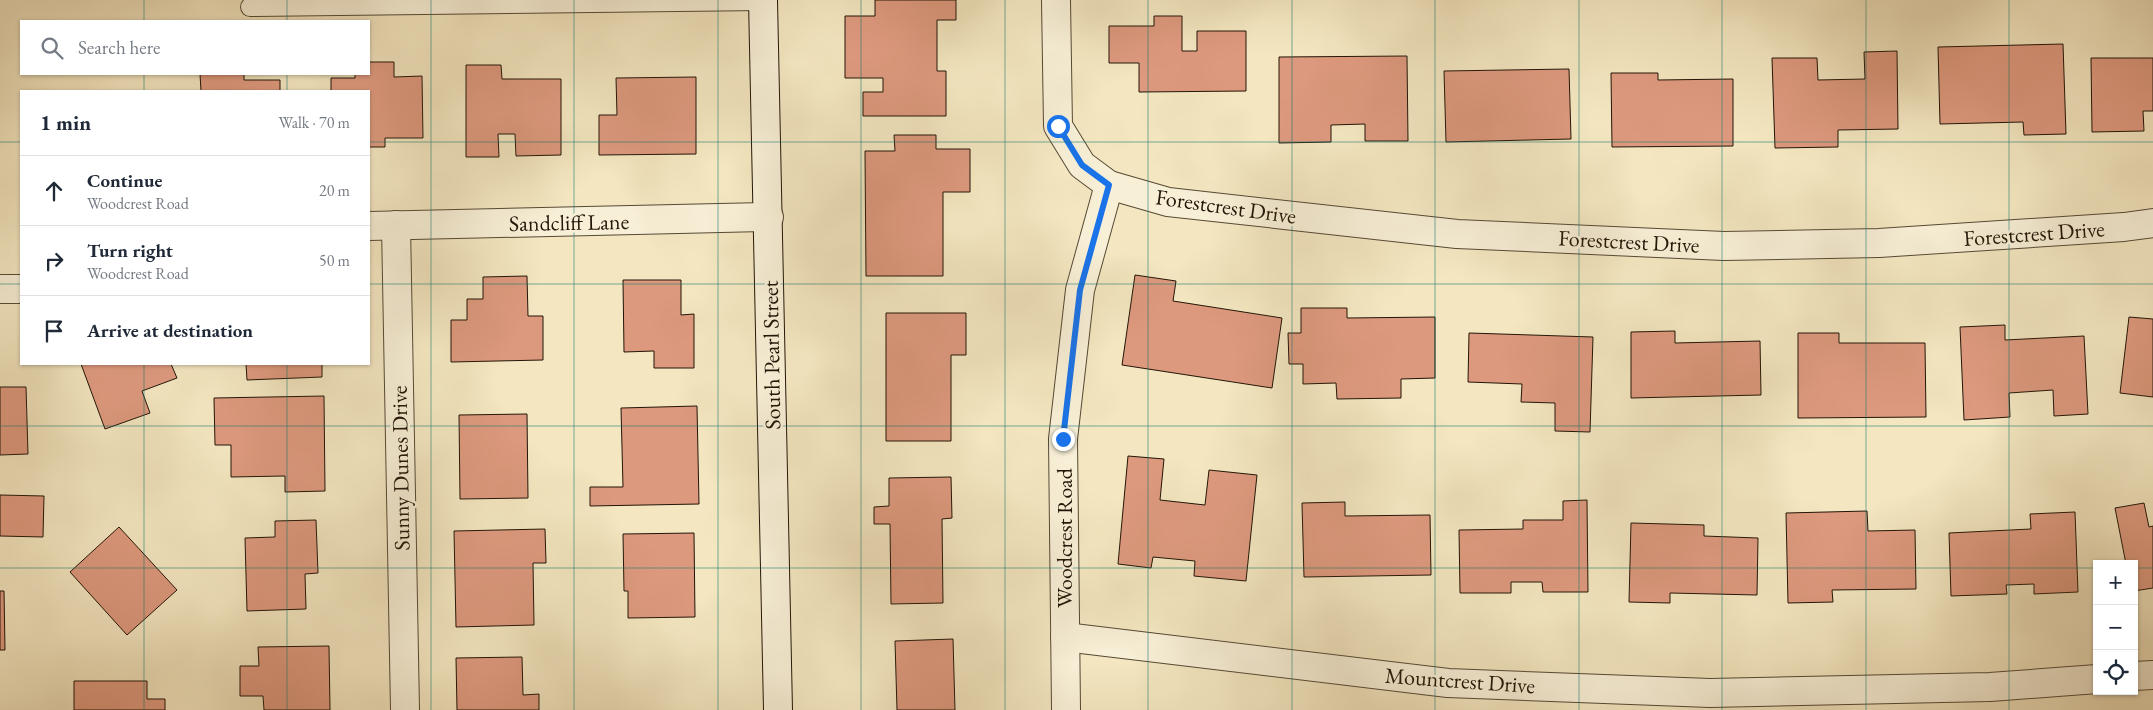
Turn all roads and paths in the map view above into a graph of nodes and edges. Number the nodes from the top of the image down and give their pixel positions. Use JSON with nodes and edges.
{"nodes":[{"id":1,"x":1056,"y":0,"type":"edge"},
{"id":2,"x":763,"y":1,"type":"edge"},
{"id":3,"x":250,"y":7,"type":"dead end"},
{"id":4,"x":1109,"y":185,"type":"junction"},
{"id":5,"x":769,"y":217,"type":"junction"},
{"id":6,"x":2153,"y":222,"type":"edge"},
{"id":7,"x":370,"y":226,"type":"edge"},
{"id":8,"x":396,"y":226,"type":"junction"},
{"id":9,"x":20,"y":288,"type":"edge"},
{"id":10,"x":0,"y":289,"type":"edge"},
{"id":11,"x":1064,"y":637,"type":"junction"},
{"id":12,"x":2153,"y":674,"type":"edge"},
{"id":13,"x":2138,"y":676,"type":"edge"},
{"id":14,"x":2093,"y":679,"type":"edge"},
{"id":15,"x":405,"y":710,"type":"edge"},
{"id":16,"x":778,"y":710,"type":"edge"},
{"id":17,"x":1066,"y":710,"type":"edge"}],
"edges":[{"from":1,"to":4,"type":"street"},
{"from":2,"to":3,"type":"lane"},
{"from":2,"to":5,"type":"street","name":"South Pearl Street"},
{"from":4,"to":6,"type":"street","name":"Forestcrest Drive"},
{"from":4,"to":11,"type":"street","name":"Woodcrest Road"},
{"from":5,"to":8,"type":"street","name":"Sandcliff Lane"},
{"from":5,"to":16,"type":"street","name":"South Pearl Street"},
{"from":7,"to":8,"type":"street","name":"Sandcliff Lane"},
{"from":8,"to":15,"type":"street","name":"Sunny Dunes Drive"},
{"from":9,"to":10,"type":"street"},
{"from":11,"to":14,"type":"street","name":"Mountcrest Drive"},
{"from":11,"to":17,"type":"street","name":"Woodcrest Road"},
{"from":12,"to":13,"type":"street"}]}
